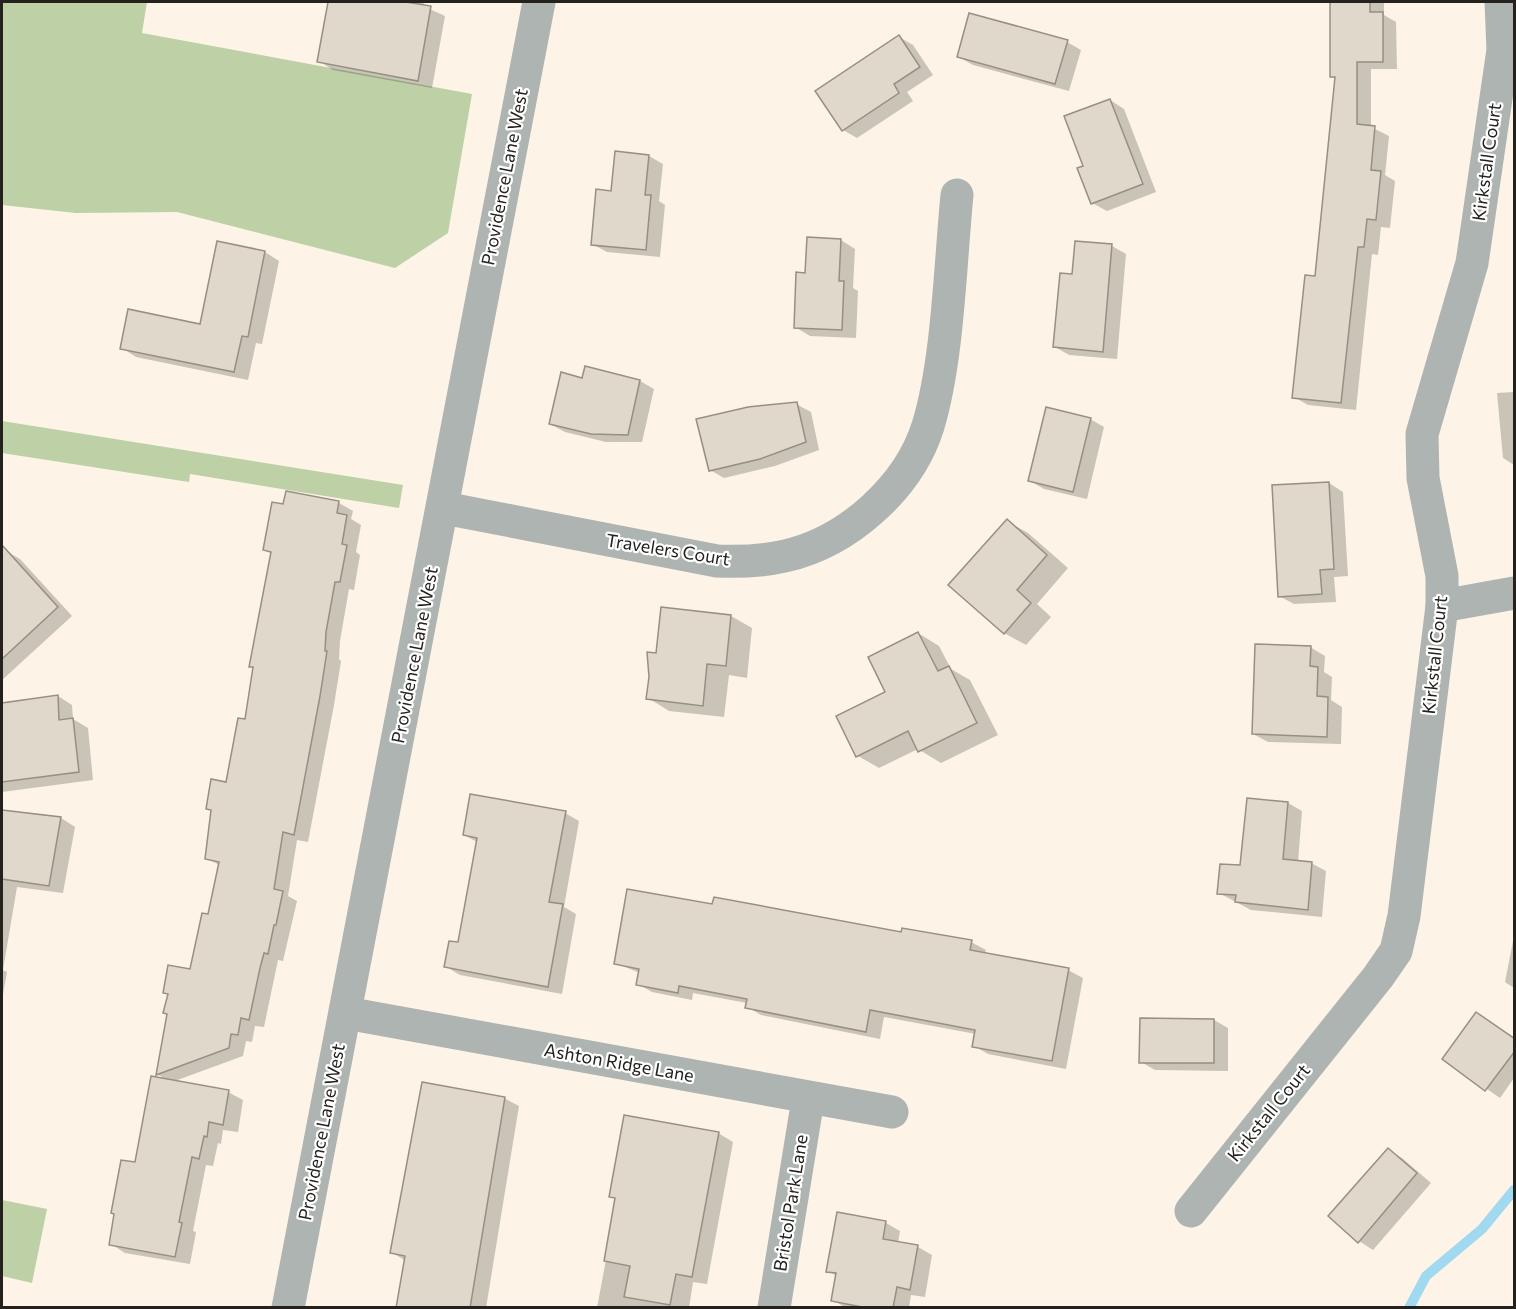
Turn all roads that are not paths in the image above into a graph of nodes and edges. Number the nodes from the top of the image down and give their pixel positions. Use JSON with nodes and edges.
{"nodes":[{"id":1,"x":539,"y":2,"type":"edge"},
{"id":2,"x":1501,"y":2,"type":"edge"},
{"id":3,"x":957,"y":195,"type":"dead end"},
{"id":4,"x":444,"y":507,"type":"junction"},
{"id":5,"x":1515,"y":594,"type":"edge"},
{"id":6,"x":1442,"y":606,"type":"junction"},
{"id":7,"x":346,"y":1013,"type":"junction"},
{"id":8,"x":808,"y":1099,"type":"junction"},
{"id":9,"x":892,"y":1112,"type":"dead end"},
{"id":10,"x":1191,"y":1211,"type":"dead end"},
{"id":11,"x":288,"y":1308,"type":"edge"},
{"id":12,"x":774,"y":1308,"type":"edge"}],
"edges":[{"from":1,"to":4,"type":"street","name":"Providence Lane West"},
{"from":2,"to":6,"type":"street","name":"Kirkstall Court"},
{"from":3,"to":4,"type":"street","name":"Travelers Court"},
{"from":4,"to":7,"type":"street","name":"Providence Lane West"},
{"from":5,"to":6,"type":"street"},
{"from":6,"to":10,"type":"street","name":"Kirkstall Court"},
{"from":7,"to":8,"type":"street","name":"Ashton Ridge Lane"},
{"from":7,"to":11,"type":"street","name":"Providence Lane West"},
{"from":8,"to":9,"type":"street","name":"Ashton Ridge Lane"},
{"from":8,"to":12,"type":"street","name":"Bristol Park Lane"}]}
